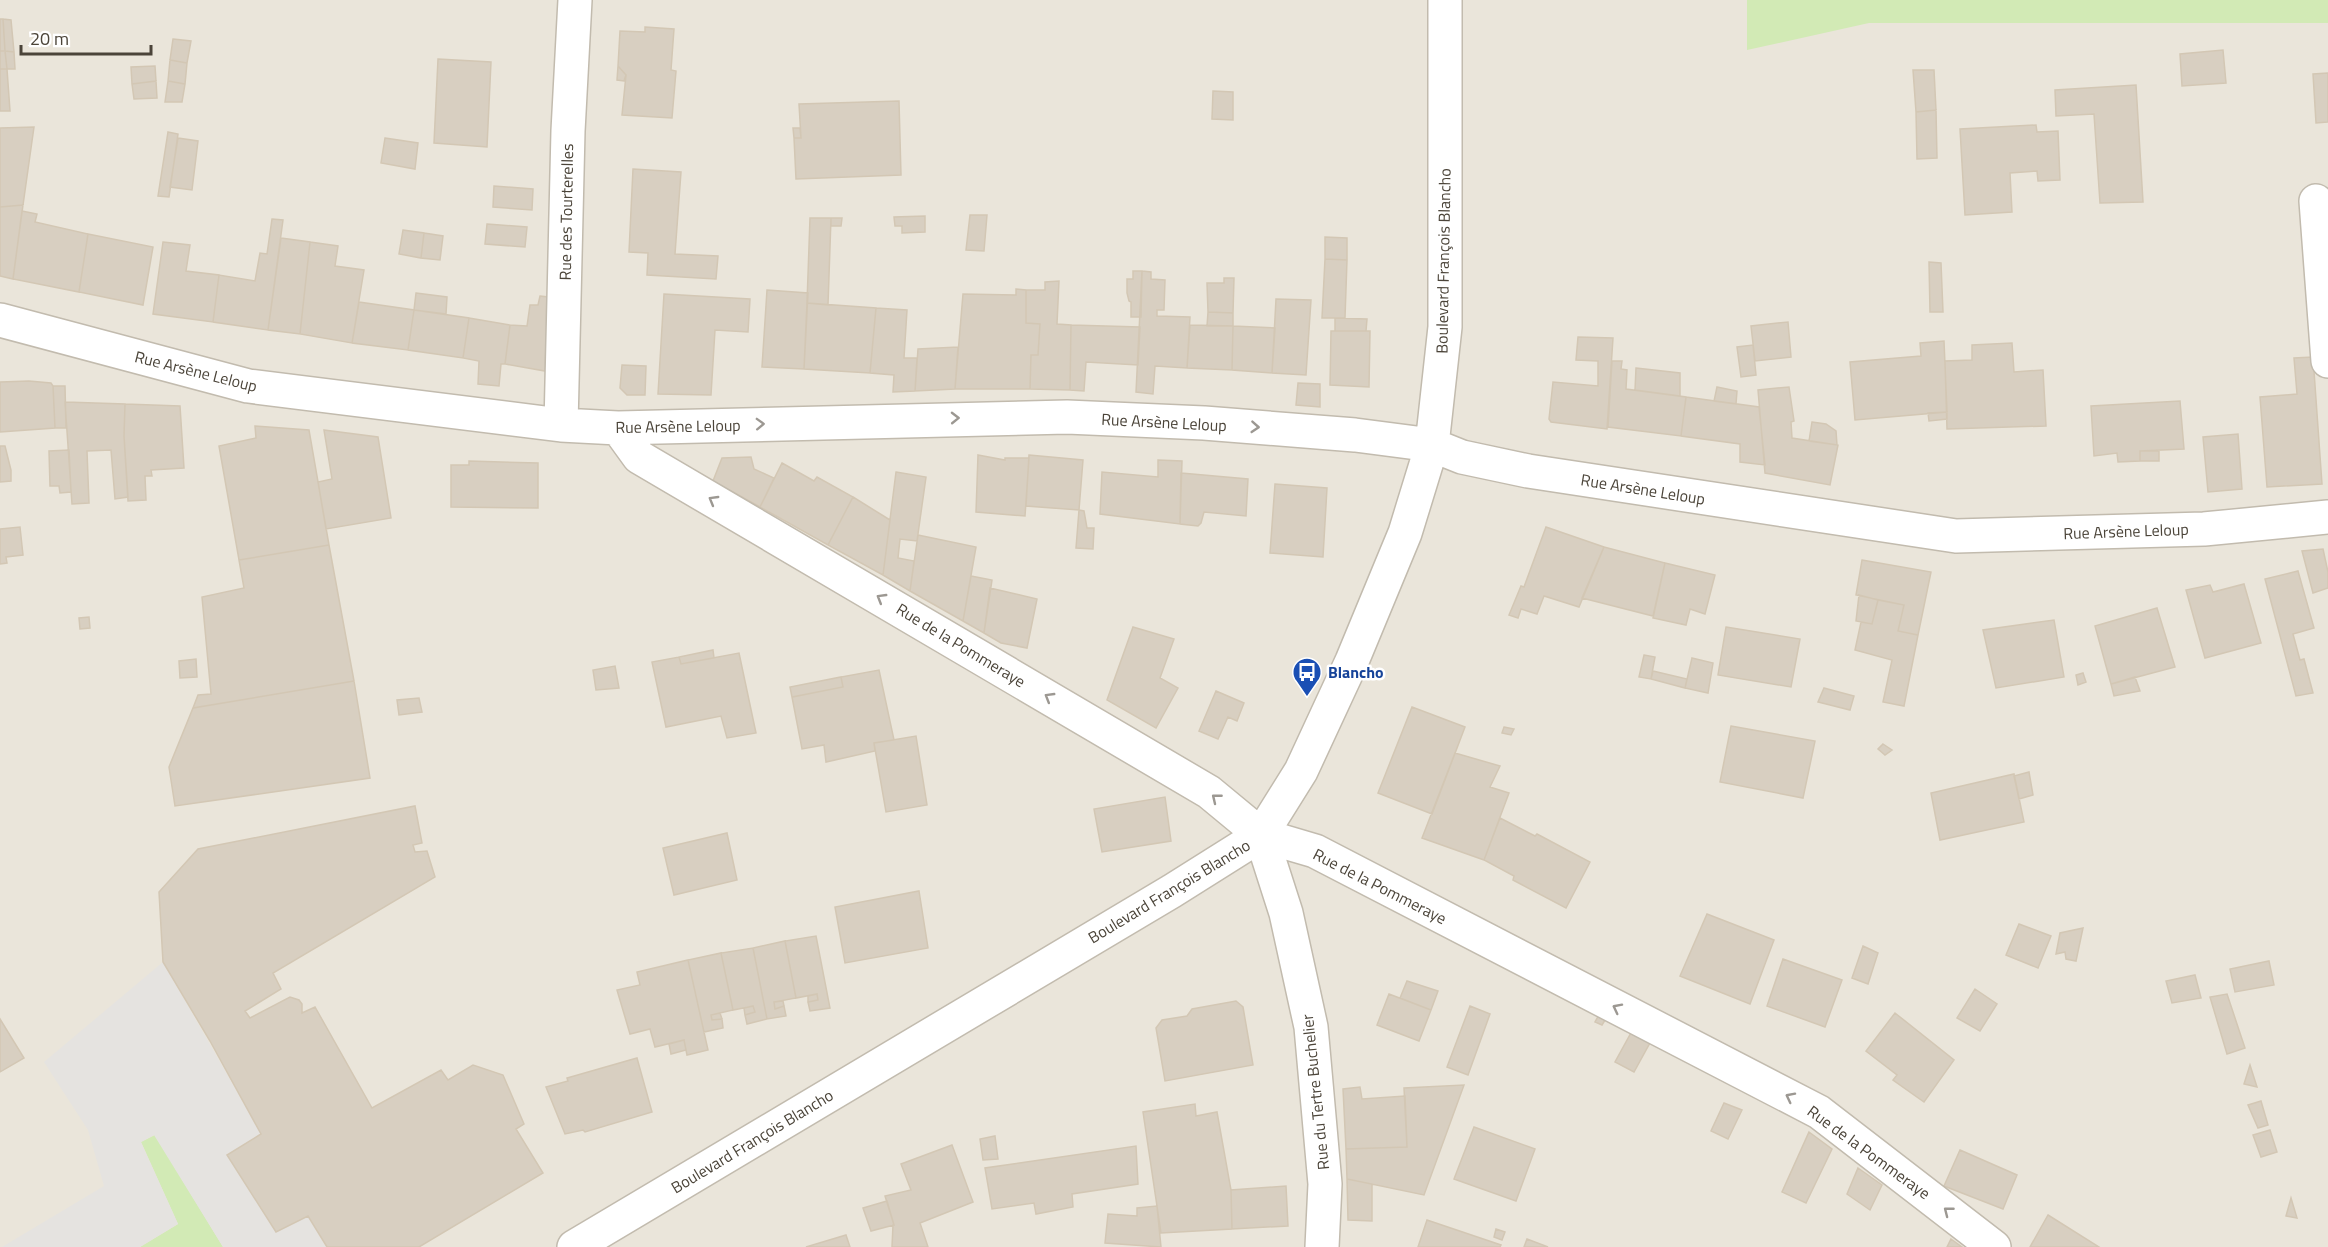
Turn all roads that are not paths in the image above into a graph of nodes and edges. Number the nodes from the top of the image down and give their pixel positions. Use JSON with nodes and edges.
{"nodes":[{"id":1,"x":575,"y":0,"type":"edge"},
{"id":2,"x":1445,"y":0,"type":"edge"},
{"id":3,"x":2316,"y":201,"type":"dead end"},
{"id":4,"x":0,"y":320,"type":"edge"},
{"id":5,"x":2328,"y":361,"type":"edge"},
{"id":6,"x":561,"y":425,"type":"junction"},
{"id":7,"x":618,"y":428,"type":"junction"},
{"id":8,"x":1432,"y":445,"type":"junction"},
{"id":9,"x":2328,"y":517,"type":"edge"},
{"id":10,"x":1261,"y":835,"type":"junction"},
{"id":11,"x":574,"y":1247,"type":"edge"},
{"id":12,"x":1322,"y":1247,"type":"edge"},
{"id":13,"x":1994,"y":1247,"type":"edge"}],
"edges":[{"from":1,"to":6,"type":"street","name":"Rue des Tourterelles"},
{"from":2,"to":8,"type":"street","name":"Boulevard François Blancho"},
{"from":3,"to":5,"type":"street"},
{"from":4,"to":6,"type":"street","name":"Rue Arsène Leloup"},
{"from":6,"to":7,"type":"street","name":"Rue Arsène Leloup"},
{"from":7,"to":8,"type":"street","name":"Rue Arsène Leloup","one_way":true},
{"from":10,"to":7,"type":"street","name":"Rue de la Pommeraye","one_way":true},
{"from":8,"to":9,"type":"street","name":"Rue Arsène Leloup"},
{"from":8,"to":10,"type":"street","name":"Boulevard François Blancho"},
{"from":10,"to":11,"type":"street","name":"Boulevard François Blancho"},
{"from":10,"to":12,"type":"street","name":"Rue du Tertre Buchelier"},
{"from":13,"to":10,"type":"street","name":"Rue de la Pommeraye","one_way":true}]}
